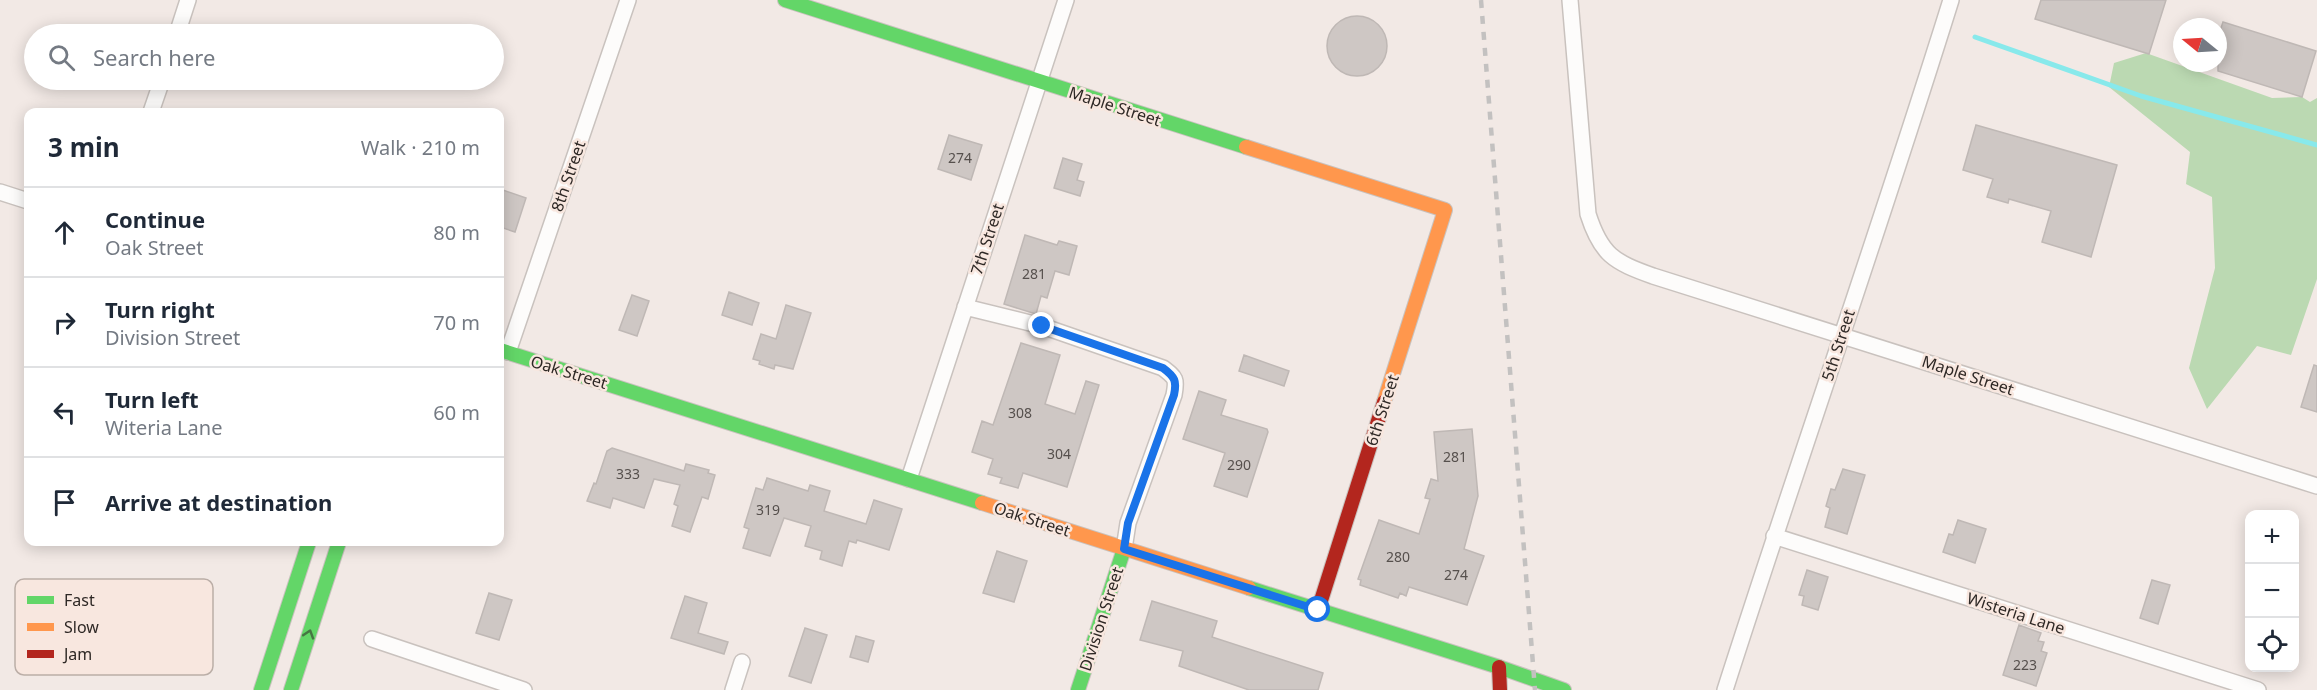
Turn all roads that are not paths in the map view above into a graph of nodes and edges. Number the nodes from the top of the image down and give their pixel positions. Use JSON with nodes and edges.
{"nodes":[{"id":1,"x":188,"y":0,"type":"edge"},
{"id":2,"x":628,"y":0,"type":"edge"},
{"id":3,"x":786,"y":0,"type":"edge"},
{"id":4,"x":1066,"y":0,"type":"edge"},
{"id":5,"x":1570,"y":0,"type":"edge"},
{"id":6,"x":1951,"y":0,"type":"edge"},
{"id":7,"x":180,"y":24,"type":"edge"},
{"id":8,"x":1039,"y":81,"type":"junction"},
{"id":9,"x":159,"y":90,"type":"edge"},
{"id":10,"x":152,"y":108,"type":"edge"},
{"id":11,"x":0,"y":192,"type":"edge"},
{"id":12,"x":24,"y":200,"type":"edge"},
{"id":13,"x":1445,"y":210,"type":"joint"},
{"id":14,"x":965,"y":307,"type":"junction"},
{"id":15,"x":1841,"y":334,"type":"junction"},
{"id":16,"x":504,"y":351,"type":"edge"},
{"id":17,"x":909,"y":479,"type":"junction"},
{"id":18,"x":2317,"y":486,"type":"edge"},
{"id":19,"x":1774,"y":536,"type":"junction"},
{"id":20,"x":308,"y":546,"type":"edge"},
{"id":21,"x":338,"y":546,"type":"edge"},
{"id":22,"x":1124,"y":549,"type":"junction"},
{"id":23,"x":1318,"y":610,"type":"junction"},
{"id":24,"x":372,"y":639,"type":"dead end"},
{"id":25,"x":742,"y":662,"type":"dead end"},
{"id":26,"x":1499,"y":667,"type":"junction"},
{"id":27,"x":261,"y":690,"type":"edge"},
{"id":28,"x":291,"y":690,"type":"edge"},
{"id":29,"x":524,"y":690,"type":"edge"},
{"id":30,"x":733,"y":690,"type":"edge"},
{"id":31,"x":1078,"y":690,"type":"edge"},
{"id":32,"x":1500,"y":690,"type":"edge"},
{"id":33,"x":1564,"y":690,"type":"edge"},
{"id":34,"x":1725,"y":690,"type":"edge"},
{"id":35,"x":2258,"y":690,"type":"edge"}],
"edges":[{"from":1,"to":7,"type":"street"},
{"from":2,"to":16,"type":"street","name":"8th Street"},
{"from":3,"to":8,"type":"main road","name":"Maple Street"},
{"from":4,"to":8,"type":"street","name":"7th Street"},
{"from":5,"to":15,"type":"street","name":"Maple Street"},
{"from":6,"to":15,"type":"street","name":"5th Street"},
{"from":8,"to":13,"type":"main road","name":"Maple Street"},
{"from":8,"to":14,"type":"street","name":"7th Street"},
{"from":9,"to":10,"type":"street"},
{"from":11,"to":12,"type":"street"},
{"from":13,"to":23,"type":"main road","name":"6th Street"},
{"from":14,"to":17,"type":"street","name":"7th Street"},
{"from":14,"to":22,"type":"street","name":"Division Street"},
{"from":15,"to":18,"type":"street","name":"Maple Street"},
{"from":15,"to":19,"type":"street","name":"5th Street"},
{"from":16,"to":17,"type":"main road","name":"Oak Street"},
{"from":17,"to":22,"type":"main road","name":"Oak Street"},
{"from":19,"to":34,"type":"street","name":"5th Street"},
{"from":19,"to":35,"type":"street","name":"Wisteria Lane"},
{"from":20,"to":27,"type":"main road"},
{"from":28,"to":21,"type":"main road","one_way":true},
{"from":22,"to":23,"type":"main road","name":"Oak Street"},
{"from":22,"to":31,"type":"main road","name":"Division Street"},
{"from":23,"to":26,"type":"main road","name":"Oak Street"},
{"from":24,"to":29,"type":"street"},
{"from":25,"to":30,"type":"street"},
{"from":26,"to":32,"type":"main road"},
{"from":26,"to":33,"type":"main road","name":"Oak Street"}]}
